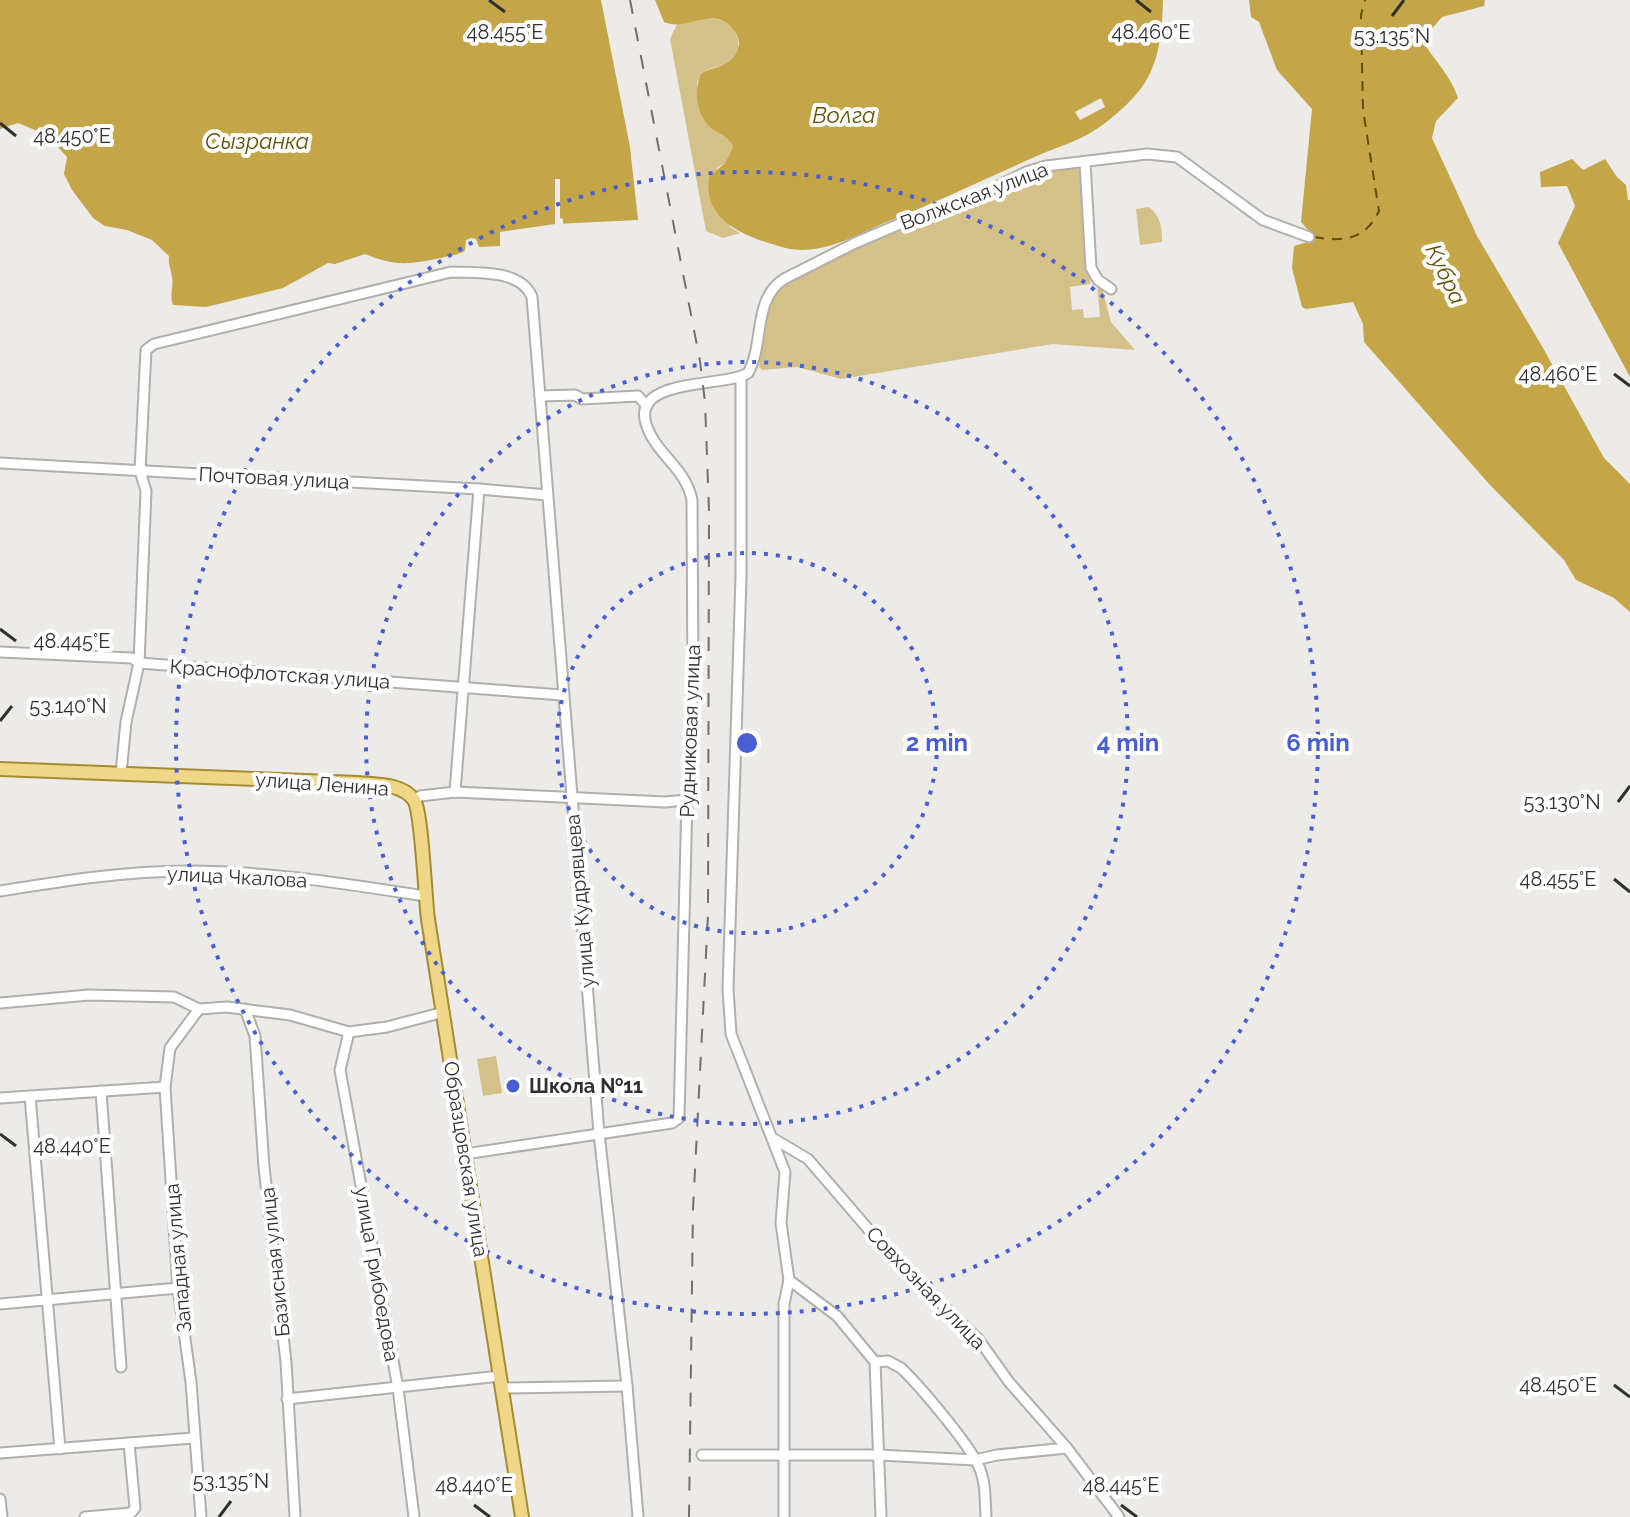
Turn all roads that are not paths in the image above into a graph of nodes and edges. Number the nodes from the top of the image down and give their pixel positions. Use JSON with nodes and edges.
{"nodes":[{"id":1,"x":1085,"y":162,"type":"junction"},
{"id":2,"x":1309,"y":237,"type":"dead end"},
{"id":3,"x":1111,"y":289,"type":"dead end"},
{"id":4,"x":741,"y":378,"type":"junction"},
{"id":5,"x":540,"y":396,"type":"junction"},
{"id":6,"x":647,"y":406,"type":"junction"},
{"id":7,"x":0,"y":463,"type":"edge"},
{"id":8,"x":140,"y":471,"type":"junction"},
{"id":9,"x":479,"y":489,"type":"junction"},
{"id":10,"x":547,"y":495,"type":"junction"},
{"id":11,"x":0,"y":652,"type":"edge"},
{"id":12,"x":139,"y":663,"type":"junction"},
{"id":13,"x":464,"y":688,"type":"junction"},
{"id":14,"x":562,"y":695,"type":"junction"},
{"id":15,"x":0,"y":769,"type":"edge"},
{"id":16,"x":121,"y":773,"type":"junction"},
{"id":17,"x":455,"y":792,"type":"junction"},
{"id":18,"x":572,"y":797,"type":"junction"},
{"id":19,"x":414,"y":800,"type":"junction"},
{"id":20,"x":687,"y":800,"type":"junction"},
{"id":21,"x":0,"y":891,"type":"edge"},
{"id":22,"x":425,"y":896,"type":"junction"},
{"id":23,"x":0,"y":1003,"type":"edge"},
{"id":24,"x":199,"y":1009,"type":"junction"},
{"id":25,"x":245,"y":1009,"type":"junction"},
{"id":26,"x":444,"y":1012,"type":"junction"},
{"id":27,"x":349,"y":1032,"type":"junction"},
{"id":28,"x":165,"y":1087,"type":"junction"},
{"id":29,"x":101,"y":1091,"type":"junction"},
{"id":30,"x":30,"y":1096,"type":"junction"},
{"id":31,"x":0,"y":1098,"type":"edge"},
{"id":32,"x":599,"y":1133,"type":"junction"},
{"id":33,"x":774,"y":1139,"type":"junction"},
{"id":34,"x":465,"y":1154,"type":"junction"},
{"id":35,"x":789,"y":1280,"type":"junction"},
{"id":36,"x":178,"y":1288,"type":"junction"},
{"id":37,"x":116,"y":1293,"type":"junction"},
{"id":38,"x":49,"y":1300,"type":"junction"},
{"id":39,"x":0,"y":1304,"type":"edge"},
{"id":40,"x":875,"y":1362,"type":"junction"},
{"id":41,"x":121,"y":1367,"type":"dead end"},
{"id":42,"x":501,"y":1382,"type":"junction"},
{"id":43,"x":627,"y":1386,"type":"junction"},
{"id":44,"x":398,"y":1388,"type":"junction"},
{"id":45,"x":287,"y":1399,"type":"junction"},
{"id":46,"x":193,"y":1438,"type":"junction"},
{"id":47,"x":129,"y":1443,"type":"junction"},
{"id":48,"x":1067,"y":1448,"type":"junction"},
{"id":49,"x":60,"y":1449,"type":"junction"},
{"id":50,"x":0,"y":1453,"type":"edge"},
{"id":51,"x":702,"y":1455,"type":"dead end"},
{"id":52,"x":784,"y":1455,"type":"junction"},
{"id":53,"x":879,"y":1455,"type":"junction"},
{"id":54,"x":975,"y":1460,"type":"junction"},
{"id":55,"x":0,"y":1499,"type":"edge"},
{"id":56,"x":2,"y":1517,"type":"edge"},
{"id":57,"x":85,"y":1517,"type":"edge"},
{"id":58,"x":201,"y":1517,"type":"edge"},
{"id":59,"x":295,"y":1517,"type":"edge"},
{"id":60,"x":414,"y":1517,"type":"edge"},
{"id":61,"x":522,"y":1517,"type":"edge"},
{"id":62,"x":638,"y":1517,"type":"edge"},
{"id":63,"x":784,"y":1517,"type":"edge"},
{"id":64,"x":881,"y":1517,"type":"edge"},
{"id":65,"x":986,"y":1517,"type":"edge"},
{"id":66,"x":1119,"y":1517,"type":"edge"}],
"edges":[{"from":1,"to":2,"type":"street","name":"Волжская улица"},
{"from":1,"to":3,"type":"street"},
{"from":1,"to":4,"type":"street","name":"Волжская улица"},
{"from":4,"to":6,"type":"street"},
{"from":4,"to":33,"type":"street"},
{"from":5,"to":6,"type":"street"},
{"from":5,"to":8,"type":"street","name":"улица Кудрявцева"},
{"from":5,"to":10,"type":"street","name":"улица Кудрявцева"},
{"from":6,"to":20,"type":"street","name":"Рудниковая улица"},
{"from":7,"to":8,"type":"street","name":"Почтовая улица"},
{"from":8,"to":9,"type":"street","name":"Почтовая улица"},
{"from":8,"to":12,"type":"street"},
{"from":9,"to":10,"type":"street","name":"Почтовая улица"},
{"from":9,"to":13,"type":"street"},
{"from":10,"to":14,"type":"street","name":"улица Кудрявцева"},
{"from":11,"to":12,"type":"street","name":"Краснофлотская улица"},
{"from":12,"to":13,"type":"street","name":"Краснофлотская улица"},
{"from":12,"to":16,"type":"street"},
{"from":13,"to":14,"type":"street","name":"Краснофлотская улица"},
{"from":13,"to":17,"type":"street"},
{"from":14,"to":18,"type":"street","name":"улица Кудрявцева"},
{"from":15,"to":16,"type":"main road","name":"улица Ленина"},
{"from":16,"to":19,"type":"main road","name":"улица Ленина"},
{"from":17,"to":18,"type":"street","name":"улица Ленина"},
{"from":17,"to":19,"type":"street","name":"улица Ленина"},
{"from":18,"to":20,"type":"street","name":"улица Ленина"},
{"from":18,"to":32,"type":"street","name":"улица Кудрявцева"},
{"from":19,"to":22,"type":"main road","name":"Образцовская улица"},
{"from":20,"to":32,"type":"street","name":"Рудниковая улица"},
{"from":21,"to":22,"type":"street","name":"улица Чкалова"},
{"from":22,"to":26,"type":"main road","name":"Образцовская улица"},
{"from":23,"to":24,"type":"street"},
{"from":24,"to":25,"type":"street"},
{"from":24,"to":28,"type":"street","name":"Западная улица"},
{"from":25,"to":27,"type":"street"},
{"from":25,"to":45,"type":"street","name":"Базисная улица"},
{"from":26,"to":27,"type":"street"},
{"from":26,"to":34,"type":"main road","name":"Образцовская улица"},
{"from":27,"to":44,"type":"street","name":"улица Грибоедова"},
{"from":28,"to":29,"type":"street"},
{"from":28,"to":36,"type":"street","name":"Западная улица"},
{"from":29,"to":30,"type":"street"},
{"from":29,"to":37,"type":"street"},
{"from":30,"to":31,"type":"street"},
{"from":30,"to":38,"type":"street"},
{"from":32,"to":34,"type":"street"},
{"from":32,"to":43,"type":"street","name":"улица Кудрявцева"},
{"from":33,"to":35,"type":"street"},
{"from":33,"to":48,"type":"street","name":"Совхозная улица"},
{"from":34,"to":42,"type":"main road","name":"Образцовская улица"},
{"from":35,"to":40,"type":"street"},
{"from":35,"to":52,"type":"street"},
{"from":36,"to":37,"type":"street"},
{"from":36,"to":46,"type":"street","name":"Западная улица"},
{"from":37,"to":38,"type":"street"},
{"from":37,"to":41,"type":"street"},
{"from":38,"to":39,"type":"street"},
{"from":38,"to":49,"type":"street"},
{"from":40,"to":53,"type":"street"},
{"from":40,"to":54,"type":"street"},
{"from":42,"to":43,"type":"street"},
{"from":42,"to":44,"type":"street"},
{"from":42,"to":61,"type":"main road","name":"Образцовская улица"},
{"from":43,"to":62,"type":"street","name":"улица Кудрявцева"},
{"from":44,"to":45,"type":"street"},
{"from":44,"to":60,"type":"street","name":"улица Грибоедова"},
{"from":45,"to":59,"type":"street","name":"Базисная улица"},
{"from":46,"to":47,"type":"street"},
{"from":46,"to":58,"type":"street","name":"Западная улица"},
{"from":47,"to":49,"type":"street"},
{"from":47,"to":57,"type":"street"},
{"from":48,"to":54,"type":"street"},
{"from":48,"to":66,"type":"street","name":"Совхозная улица"},
{"from":49,"to":50,"type":"street"},
{"from":51,"to":52,"type":"street"},
{"from":52,"to":53,"type":"street"},
{"from":52,"to":63,"type":"street"},
{"from":53,"to":54,"type":"street"},
{"from":53,"to":64,"type":"street"},
{"from":54,"to":65,"type":"street"},
{"from":55,"to":56,"type":"street"}]}
